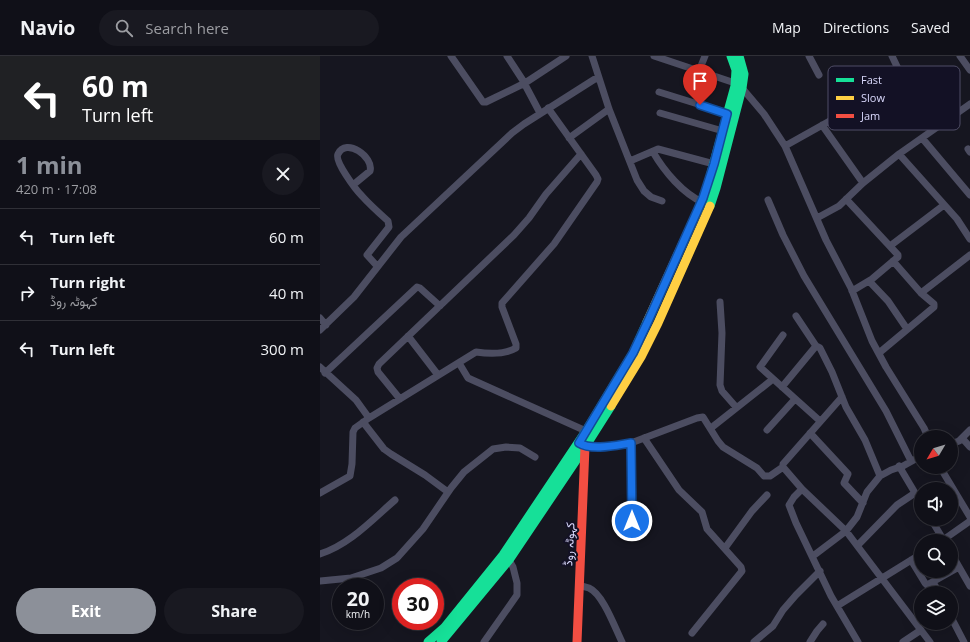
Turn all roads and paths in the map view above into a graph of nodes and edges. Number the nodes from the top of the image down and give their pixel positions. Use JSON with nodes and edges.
{"nodes":[{"id":1,"x":451,"y":56,"type":"edge"},
{"id":2,"x":507,"y":56,"type":"edge"},
{"id":3,"x":566,"y":56,"type":"edge"},
{"id":4,"x":592,"y":56,"type":"edge"},
{"id":5,"x":654,"y":56,"type":"edge"},
{"id":6,"x":705,"y":56,"type":"edge"},
{"id":7,"x":731,"y":56,"type":"edge"},
{"id":8,"x":739,"y":56,"type":"edge"},
{"id":9,"x":809,"y":56,"type":"edge"},
{"id":10,"x":892,"y":56,"type":"edge"},
{"id":11,"x":960,"y":56,"type":"edge"},
{"id":12,"x":556,"y":59,"type":"edge"},
{"id":13,"x":897,"y":66,"type":"edge"},
{"id":14,"x":970,"y":70,"type":"edge"},
{"id":15,"x":699,"y":71,"type":"junction"},
{"id":16,"x":819,"y":75,"type":"dead end"},
{"id":17,"x":598,"y":77,"type":"junction"},
{"id":18,"x":525,"y":83,"type":"junction"},
{"id":19,"x":739,"y":85,"type":"junction"},
{"id":20,"x":659,"y":92,"type":"dead end"},
{"id":21,"x":970,"y":104,"type":"edge"},
{"id":22,"x":548,"y":108,"type":"junction"},
{"id":23,"x":609,"y":109,"type":"junction"},
{"id":24,"x":960,"y":111,"type":"edge"},
{"id":25,"x":540,"y":113,"type":"junction"},
{"id":26,"x":660,"y":113,"type":"dead end"},
{"id":27,"x":731,"y":115,"type":"junction"},
{"id":28,"x":828,"y":122,"type":"edge"},
{"id":29,"x":822,"y":125,"type":"junction"},
{"id":30,"x":933,"y":130,"type":"edge"},
{"id":31,"x":723,"y":131,"type":"junction"},
{"id":32,"x":569,"y":138,"type":"junction"},
{"id":33,"x":922,"y":138,"type":"junction"},
{"id":34,"x":785,"y":146,"type":"junction"},
{"id":35,"x":653,"y":152,"type":"junction"},
{"id":36,"x":581,"y":154,"type":"junction"},
{"id":37,"x":899,"y":154,"type":"junction"},
{"id":38,"x":630,"y":161,"type":"junction"},
{"id":39,"x":714,"y":164,"type":"junction"},
{"id":40,"x":863,"y":183,"type":"junction"},
{"id":41,"x":353,"y":185,"type":"junction"},
{"id":42,"x":970,"y":195,"type":"edge"},
{"id":43,"x":846,"y":199,"type":"junction"},
{"id":44,"x":768,"y":200,"type":"dead end"},
{"id":45,"x":662,"y":202,"type":"dead end"},
{"id":46,"x":706,"y":204,"type":"junction"},
{"id":47,"x":944,"y":205,"type":"junction"},
{"id":48,"x":817,"y":218,"type":"junction"},
{"id":49,"x":970,"y":239,"type":"edge"},
{"id":50,"x":890,"y":246,"type":"junction"},
{"id":51,"x":969,"y":259,"type":"edge"},
{"id":52,"x":893,"y":261,"type":"junction"},
{"id":53,"x":377,"y":266,"type":"junction"},
{"id":54,"x":868,"y":281,"type":"junction"},
{"id":55,"x":852,"y":291,"type":"junction"},
{"id":56,"x":921,"y":293,"type":"junction"},
{"id":57,"x":720,"y":302,"type":"dead end"},
{"id":58,"x":440,"y":306,"type":"junction"},
{"id":59,"x":796,"y":316,"type":"dead end"},
{"id":60,"x":320,"y":318,"type":"edge"},
{"id":61,"x":323,"y":328,"type":"edge"},
{"id":62,"x":907,"y":329,"type":"junction"},
{"id":63,"x":783,"y":335,"type":"dead end"},
{"id":64,"x":408,"y":336,"type":"junction"},
{"id":65,"x":816,"y":346,"type":"junction"},
{"id":66,"x":879,"y":353,"type":"junction"},
{"id":67,"x":459,"y":363,"type":"junction"},
{"id":68,"x":323,"y":370,"type":"edge"},
{"id":69,"x":438,"y":375,"type":"junction"},
{"id":70,"x":773,"y":379,"type":"junction"},
{"id":71,"x":782,"y":387,"type":"junction"},
{"id":72,"x":842,"y":398,"type":"junction"},
{"id":73,"x":400,"y":399,"type":"junction"},
{"id":74,"x":795,"y":399,"type":"junction"},
{"id":75,"x":736,"y":407,"type":"junction"},
{"id":76,"x":366,"y":420,"type":"junction"},
{"id":77,"x":820,"y":421,"type":"junction"},
{"id":78,"x":711,"y":428,"type":"junction"},
{"id":79,"x":767,"y":430,"type":"dead end"},
{"id":80,"x":925,"y":430,"type":"edge"},
{"id":81,"x":970,"y":430,"type":"edge"},
{"id":82,"x":586,"y":431,"type":"junction"},
{"id":83,"x":810,"y":433,"type":"junction"},
{"id":84,"x":644,"y":438,"type":"junction"},
{"id":85,"x":962,"y":438,"type":"junction"},
{"id":86,"x":958,"y":441,"type":"edge"},
{"id":87,"x":631,"y":443,"type":"junction"},
{"id":88,"x":582,"y":445,"type":"junction"},
{"id":89,"x":970,"y":448,"type":"edge"},
{"id":90,"x":535,"y":457,"type":"dead end"},
{"id":91,"x":914,"y":460,"type":"edge"},
{"id":92,"x":911,"y":461,"type":"junction"},
{"id":93,"x":899,"y":466,"type":"junction"},
{"id":94,"x":783,"y":468,"type":"junction"},
{"id":95,"x":944,"y":474,"type":"edge"},
{"id":96,"x":880,"y":476,"type":"junction"},
{"id":97,"x":802,"y":489,"type":"junction"},
{"id":98,"x":914,"y":491,"type":"edge"},
{"id":99,"x":448,"y":492,"type":"junction"},
{"id":100,"x":320,"y":493,"type":"edge"},
{"id":101,"x":914,"y":494,"type":"edge"},
{"id":102,"x":767,"y":495,"type":"dead end"},
{"id":103,"x":395,"y":500,"type":"dead end"},
{"id":104,"x":863,"y":503,"type":"junction"},
{"id":105,"x":970,"y":517,"type":"edge"},
{"id":106,"x":970,"y":521,"type":"edge"},
{"id":107,"x":846,"y":531,"type":"junction"},
{"id":108,"x":952,"y":534,"type":"edge"},
{"id":109,"x":632,"y":536,"type":"dead end"},
{"id":110,"x":858,"y":545,"type":"junction"},
{"id":111,"x":725,"y":548,"type":"junction"},
{"id":112,"x":320,"y":554,"type":"edge"},
{"id":113,"x":813,"y":556,"type":"junction"},
{"id":114,"x":914,"y":558,"type":"edge"},
{"id":115,"x":509,"y":560,"type":"junction"},
{"id":116,"x":911,"y":560,"type":"junction"},
{"id":117,"x":959,"y":567,"type":"joint"},
{"id":118,"x":820,"y":571,"type":"junction"},
{"id":119,"x":883,"y":578,"type":"junction"},
{"id":120,"x":320,"y":581,"type":"edge"},
{"id":121,"x":933,"y":582,"type":"junction"},
{"id":122,"x":579,"y":586,"type":"junction"},
{"id":123,"x":935,"y":586,"type":"edge"},
{"id":124,"x":970,"y":586,"type":"edge"},
{"id":125,"x":837,"y":606,"type":"junction"},
{"id":126,"x":914,"y":620,"type":"edge"},
{"id":127,"x":823,"y":624,"type":"dead end"},
{"id":128,"x":921,"y":630,"type":"joint"},
{"id":129,"x":958,"y":630,"type":"edge"},
{"id":130,"x":692,"y":633,"type":"dead end"},
{"id":131,"x":428,"y":642,"type":"edge"},
{"id":132,"x":441,"y":642,"type":"edge"},
{"id":133,"x":484,"y":642,"type":"edge"},
{"id":134,"x":577,"y":642,"type":"edge"},
{"id":135,"x":622,"y":642,"type":"edge"},
{"id":136,"x":754,"y":642,"type":"edge"},
{"id":137,"x":810,"y":642,"type":"edge"},
{"id":138,"x":858,"y":642,"type":"edge"},
{"id":139,"x":903,"y":642,"type":"edge"},
{"id":140,"x":930,"y":642,"type":"edge"},
{"id":141,"x":964,"y":642,"type":"edge"}],
"edges":[{"from":1,"to":18,"type":"street"},
{"from":2,"to":18,"type":"street"},
{"from":3,"to":12,"type":"street"},
{"from":4,"to":17,"type":"street"},
{"from":5,"to":15,"type":"street"},
{"from":6,"to":15,"type":"street"},
{"from":7,"to":19,"type":"main road","name":"کہوٹہ روڈ"},
{"from":8,"to":19,"type":"main road","name":"کہوٹہ روڈ"},
{"from":9,"to":16,"type":"street"},
{"from":10,"to":13,"type":"street"},
{"from":11,"to":14,"type":"street"},
{"from":12,"to":18,"type":"street"},
{"from":15,"to":19,"type":"street"},
{"from":17,"to":22,"type":"street"},
{"from":17,"to":23,"type":"street"},
{"from":18,"to":25,"type":"street"},
{"from":19,"to":27,"type":"main road","name":"کہوٹہ روڈ"},
{"from":19,"to":34,"type":"street"},
{"from":20,"to":27,"type":"street"},
{"from":21,"to":24,"type":"street"},
{"from":22,"to":25,"type":"street"},
{"from":22,"to":32,"type":"street"},
{"from":23,"to":32,"type":"street"},
{"from":23,"to":38,"type":"street"},
{"from":25,"to":53,"type":"street"},
{"from":26,"to":31,"type":"street"},
{"from":27,"to":31,"type":"main road","name":"کہوٹہ روڈ"},
{"from":27,"to":46,"type":"main road","name":"کہوٹہ روڈ"},
{"from":28,"to":29,"type":"street"},
{"from":29,"to":34,"type":"street"},
{"from":29,"to":40,"type":"street"},
{"from":30,"to":33,"type":"street"},
{"from":31,"to":39,"type":"main road","name":"کہوٹہ روڈ"},
{"from":32,"to":36,"type":"street"},
{"from":33,"to":37,"type":"street"},
{"from":33,"to":42,"type":"street"},
{"from":34,"to":48,"type":"street"},
{"from":35,"to":38,"type":"street"},
{"from":35,"to":39,"type":"street"},
{"from":35,"to":46,"type":"street"},
{"from":36,"to":58,"type":"street"},
{"from":36,"to":67,"type":"street"},
{"from":37,"to":40,"type":"street"},
{"from":37,"to":47,"type":"street"},
{"from":38,"to":45,"type":"street"},
{"from":39,"to":46,"type":"main road","name":"کہوٹہ روڈ"},
{"from":40,"to":43,"type":"street"},
{"from":41,"to":41,"type":"street"},
{"from":41,"to":53,"type":"street"},
{"from":43,"to":48,"type":"street"},
{"from":43,"to":50,"type":"street"},
{"from":44,"to":92,"type":"street"},
{"from":46,"to":82,"type":"main road","name":"کہوٹہ روڈ"},
{"from":46,"to":88,"type":"main road","name":"کہوٹہ روڈ"},
{"from":47,"to":49,"type":"street"},
{"from":47,"to":50,"type":"street"},
{"from":48,"to":55,"type":"street"},
{"from":50,"to":52,"type":"street"},
{"from":51,"to":56,"type":"street"},
{"from":52,"to":54,"type":"street"},
{"from":52,"to":56,"type":"street"},
{"from":53,"to":61,"type":"street"},
{"from":54,"to":55,"type":"street"},
{"from":54,"to":62,"type":"street"},
{"from":55,"to":66,"type":"street"},
{"from":56,"to":62,"type":"street"},
{"from":57,"to":75,"type":"street"},
{"from":58,"to":64,"type":"street"},
{"from":58,"to":68,"type":"street"},
{"from":59,"to":65,"type":"street"},
{"from":60,"to":61,"type":"street"},
{"from":62,"to":66,"type":"street"},
{"from":63,"to":70,"type":"street"},
{"from":64,"to":69,"type":"street"},
{"from":64,"to":73,"type":"street"},
{"from":65,"to":71,"type":"street"},
{"from":65,"to":72,"type":"street"},
{"from":66,"to":80,"type":"street"},
{"from":67,"to":69,"type":"street"},
{"from":67,"to":82,"type":"street"},
{"from":68,"to":76,"type":"street"},
{"from":69,"to":73,"type":"street"},
{"from":70,"to":71,"type":"street"},
{"from":70,"to":75,"type":"street"},
{"from":71,"to":74,"type":"street"},
{"from":72,"to":77,"type":"street"},
{"from":72,"to":96,"type":"street"},
{"from":73,"to":76,"type":"street"},
{"from":74,"to":77,"type":"street"},
{"from":74,"to":79,"type":"street"},
{"from":75,"to":78,"type":"street"},
{"from":76,"to":99,"type":"street"},
{"from":76,"to":100,"type":"street"},
{"from":77,"to":83,"type":"street"},
{"from":78,"to":84,"type":"street"},
{"from":78,"to":94,"type":"street"},
{"from":81,"to":85,"type":"street"},
{"from":82,"to":88,"type":"main road","name":"کہوٹہ روڈ"},
{"from":83,"to":94,"type":"street"},
{"from":83,"to":104,"type":"street"},
{"from":84,"to":87,"type":"street"},
{"from":84,"to":111,"type":"street"},
{"from":85,"to":86,"type":"street"},
{"from":85,"to":89,"type":"street"},
{"from":87,"to":88,"type":"street"},
{"from":87,"to":109,"type":"street"},
{"from":88,"to":115,"type":"main road"},
{"from":88,"to":122,"type":"main road","name":"کہوٹہ روڈ"},
{"from":88,"to":131,"type":"main road"},
{"from":90,"to":99,"type":"street"},
{"from":91,"to":92,"type":"street"},
{"from":92,"to":93,"type":"street"},
{"from":93,"to":96,"type":"street"},
{"from":93,"to":98,"type":"street"},
{"from":94,"to":97,"type":"street"},
{"from":95,"to":105,"type":"street"},
{"from":96,"to":104,"type":"street"},
{"from":97,"to":107,"type":"street"},
{"from":97,"to":113,"type":"street"},
{"from":99,"to":120,"type":"street"},
{"from":101,"to":110,"type":"street"},
{"from":102,"to":111,"type":"street"},
{"from":103,"to":112,"type":"street"},
{"from":104,"to":107,"type":"street"},
{"from":106,"to":108,"type":"street"},
{"from":107,"to":110,"type":"street"},
{"from":107,"to":113,"type":"street"},
{"from":110,"to":119,"type":"street"},
{"from":111,"to":130,"type":"street"},
{"from":113,"to":118,"type":"street"},
{"from":114,"to":116,"type":"street"},
{"from":115,"to":132,"type":"main road"},
{"from":115,"to":133,"type":"street"},
{"from":116,"to":119,"type":"street"},
{"from":116,"to":121,"type":"street"},
{"from":117,"to":121,"type":"street"},
{"from":117,"to":124,"type":"street"},
{"from":118,"to":125,"type":"street"},
{"from":118,"to":136,"type":"street"},
{"from":119,"to":125,"type":"street"},
{"from":119,"to":126,"type":"street"},
{"from":121,"to":123,"type":"street"},
{"from":122,"to":134,"type":"main road","name":"کہوٹہ روڈ"},
{"from":122,"to":135,"type":"street"},
{"from":125,"to":138,"type":"street"},
{"from":127,"to":137,"type":"street"},
{"from":128,"to":139,"type":"street"},
{"from":128,"to":140,"type":"street"},
{"from":129,"to":141,"type":"street"}]}
